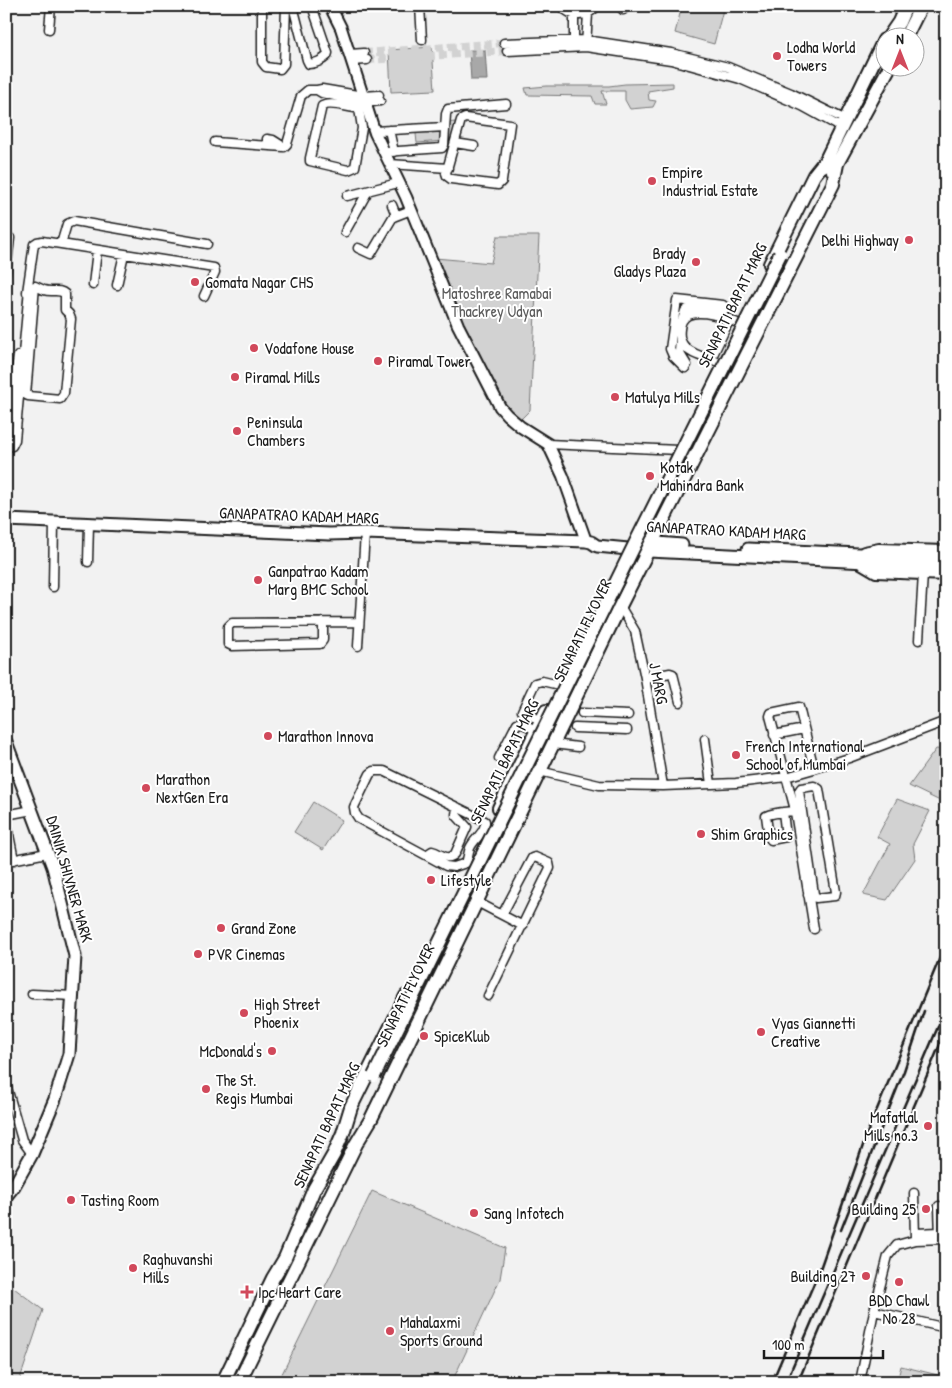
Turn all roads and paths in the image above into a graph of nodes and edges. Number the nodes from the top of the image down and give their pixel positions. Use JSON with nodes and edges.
{"nodes":[{"id":1,"x":51,"y":6,"type":"edge"},
{"id":2,"x":262,"y":6,"type":"edge"},
{"id":3,"x":286,"y":6,"type":"edge"},
{"id":4,"x":293,"y":6,"type":"edge"},
{"id":5,"x":312,"y":6,"type":"edge"},
{"id":6,"x":330,"y":6,"type":"edge"},
{"id":7,"x":420,"y":6,"type":"edge"},
{"id":8,"x":561,"y":6,"type":"edge"},
{"id":9,"x":597,"y":6,"type":"edge"},
{"id":10,"x":899,"y":6,"type":"edge"},
{"id":11,"x":906,"y":6,"type":"edge"},
{"id":12,"x":913,"y":6,"type":"edge"},
{"id":13,"x":921,"y":6,"type":"edge"},
{"id":14,"x":588,"y":14,"type":"junction"},
{"id":15,"x":574,"y":15,"type":"junction"},
{"id":16,"x":890,"y":28,"type":"edge"},
{"id":17,"x":904,"y":28,"type":"edge"},
{"id":18,"x":905,"y":28,"type":"edge"},
{"id":19,"x":905,"y":28,"type":"edge"},
{"id":20,"x":49,"y":29,"type":"dead end"},
{"id":21,"x":422,"y":40,"type":"dead end"},
{"id":22,"x":574,"y":43,"type":"junction"},
{"id":23,"x":586,"y":43,"type":"junction"},
{"id":24,"x":506,"y":47,"type":"tunnel mouth"},
{"id":25,"x":366,"y":57,"type":"tunnel mouth"},
{"id":26,"x":351,"y":58,"type":"junction"},
{"id":27,"x":874,"y":63,"type":"edge"},
{"id":28,"x":741,"y":76,"type":"junction"},
{"id":29,"x":883,"y":78,"type":"edge"},
{"id":30,"x":380,"y":98,"type":"dead end"},
{"id":31,"x":363,"y":104,"type":"junction"},
{"id":32,"x":506,"y":104,"type":"dead end"},
{"id":33,"x":825,"y":108,"type":"junction"},
{"id":34,"x":821,"y":116,"type":"junction"},
{"id":35,"x":844,"y":124,"type":"junction"},
{"id":36,"x":445,"y":127,"type":"junction"},
{"id":37,"x":370,"y":128,"type":"junction"},
{"id":38,"x":389,"y":130,"type":"junction"},
{"id":39,"x":267,"y":139,"type":"dead end"},
{"id":40,"x":215,"y":142,"type":"dead end"},
{"id":41,"x":455,"y":143,"type":"junction"},
{"id":42,"x":474,"y":146,"type":"dead end"},
{"id":43,"x":284,"y":147,"type":"junction"},
{"id":44,"x":389,"y":152,"type":"junction"},
{"id":45,"x":831,"y":162,"type":"junction"},
{"id":46,"x":390,"y":164,"type":"junction"},
{"id":47,"x":448,"y":168,"type":"junction"},
{"id":48,"x":398,"y":183,"type":"junction"},
{"id":49,"x":368,"y":191,"type":"junction"},
{"id":50,"x":347,"y":196,"type":"dead end"},
{"id":51,"x":392,"y":205,"type":"dead end"},
{"id":52,"x":410,"y":210,"type":"junction"},
{"id":53,"x":396,"y":215,"type":"junction"},
{"id":54,"x":345,"y":232,"type":"dead end"},
{"id":55,"x":10,"y":238,"type":"dead end"},
{"id":56,"x":61,"y":244,"type":"junction"},
{"id":57,"x":207,"y":244,"type":"dead end"},
{"id":58,"x":358,"y":248,"type":"dead end"},
{"id":59,"x":97,"y":250,"type":"junction"},
{"id":60,"x":124,"y":254,"type":"junction"},
{"id":61,"x":6,"y":272,"type":"edge"},
{"id":62,"x":93,"y":285,"type":"dead end"},
{"id":63,"x":117,"y":285,"type":"dead end"},
{"id":64,"x":35,"y":286,"type":"junction"},
{"id":65,"x":204,"y":296,"type":"dead end"},
{"id":66,"x":682,"y":321,"type":"junction"},
{"id":67,"x":735,"y":322,"type":"junction"},
{"id":68,"x":680,"y":339,"type":"junction"},
{"id":69,"x":716,"y":361,"type":"junction"},
{"id":70,"x":6,"y":438,"type":"edge"},
{"id":71,"x":548,"y":444,"type":"junction"},
{"id":72,"x":6,"y":447,"type":"edge"},
{"id":73,"x":678,"y":450,"type":"junction"},
{"id":74,"x":694,"y":458,"type":"junction"},
{"id":75,"x":6,"y":520,"type":"edge"},
{"id":76,"x":54,"y":522,"type":"junction"},
{"id":77,"x":89,"y":524,"type":"junction"},
{"id":78,"x":364,"y":533,"type":"junction"},
{"id":79,"x":588,"y":542,"type":"junction"},
{"id":80,"x":632,"y":545,"type":"junction"},
{"id":81,"x":651,"y":547,"type":"junction"},
{"id":82,"x":946,"y":551,"type":"edge"},
{"id":83,"x":861,"y":558,"type":"junction"},
{"id":84,"x":946,"y":558,"type":"edge"},
{"id":85,"x":88,"y":562,"type":"dead end"},
{"id":86,"x":946,"y":566,"type":"edge"},
{"id":87,"x":923,"y":574,"type":"junction"},
{"id":88,"x":946,"y":575,"type":"edge"},
{"id":89,"x":54,"y":587,"type":"dead end"},
{"id":90,"x":604,"y":598,"type":"junction"},
{"id":91,"x":620,"y":606,"type":"junction"},
{"id":92,"x":323,"y":622,"type":"junction"},
{"id":93,"x":358,"y":622,"type":"junction"},
{"id":94,"x":919,"y":640,"type":"dead end"},
{"id":95,"x":358,"y":646,"type":"dead end"},
{"id":96,"x":645,"y":678,"type":"junction"},
{"id":97,"x":559,"y":685,"type":"junction"},
{"id":98,"x":680,"y":702,"type":"dead end"},
{"id":99,"x":582,"y":713,"type":"dead end"},
{"id":100,"x":628,"y":715,"type":"dead end"},
{"id":101,"x":946,"y":721,"type":"edge"},
{"id":102,"x":537,"y":723,"type":"junction"},
{"id":103,"x":575,"y":728,"type":"dead end"},
{"id":104,"x":804,"y":729,"type":"junction"},
{"id":105,"x":627,"y":730,"type":"dead end"},
{"id":106,"x":774,"y":735,"type":"junction"},
{"id":107,"x":705,"y":739,"type":"dead end"},
{"id":108,"x":6,"y":742,"type":"edge"},
{"id":109,"x":552,"y":744,"type":"junction"},
{"id":110,"x":578,"y":748,"type":"dead end"},
{"id":111,"x":500,"y":758,"type":"dead end"},
{"id":112,"x":519,"y":766,"type":"junction"},
{"id":113,"x":814,"y":769,"type":"junction"},
{"id":114,"x":539,"y":772,"type":"junction"},
{"id":115,"x":786,"y":777,"type":"junction"},
{"id":116,"x":713,"y":784,"type":"junction"},
{"id":117,"x":663,"y":786,"type":"junction"},
{"id":118,"x":457,"y":807,"type":"junction"},
{"id":119,"x":797,"y":807,"type":"junction"},
{"id":120,"x":32,"y":810,"type":"junction"},
{"id":121,"x":783,"y":812,"type":"dead end"},
{"id":122,"x":6,"y":815,"type":"edge"},
{"id":123,"x":6,"y":819,"type":"edge"},
{"id":124,"x":475,"y":848,"type":"junction"},
{"id":125,"x":47,"y":853,"type":"junction"},
{"id":126,"x":499,"y":854,"type":"junction"},
{"id":127,"x":428,"y":856,"type":"junction"},
{"id":128,"x":10,"y":860,"type":"edge"},
{"id":129,"x":811,"y":894,"type":"junction"},
{"id":130,"x":456,"y":896,"type":"junction"},
{"id":131,"x":476,"y":904,"type":"junction"},
{"id":132,"x":502,"y":915,"type":"junction"},
{"id":133,"x":523,"y":926,"type":"junction"},
{"id":134,"x":814,"y":929,"type":"dead end"},
{"id":135,"x":32,"y":994,"type":"dead end"},
{"id":136,"x":73,"y":996,"type":"junction"},
{"id":137,"x":488,"y":996,"type":"dead end"},
{"id":138,"x":378,"y":1078,"type":"junction"},
{"id":139,"x":6,"y":1084,"type":"edge"},
{"id":140,"x":343,"y":1133,"type":"junction"},
{"id":141,"x":356,"y":1144,"type":"junction"},
{"id":142,"x":32,"y":1154,"type":"junction"},
{"id":143,"x":10,"y":1182,"type":"edge"},
{"id":144,"x":914,"y":1193,"type":"dead end"},
{"id":145,"x":6,"y":1196,"type":"edge"},
{"id":146,"x":939,"y":1206,"type":"dead end"},
{"id":147,"x":915,"y":1237,"type":"junction"},
{"id":148,"x":942,"y":1237,"type":"edge"},
{"id":149,"x":874,"y":1311,"type":"junction"},
{"id":150,"x":946,"y":1328,"type":"edge"},
{"id":151,"x":223,"y":1382,"type":"edge"},
{"id":152,"x":240,"y":1382,"type":"edge"},
{"id":153,"x":860,"y":1382,"type":"edge"}],
"edges":[{"from":1,"to":20,"type":"street"},
{"from":2,"to":3,"type":"street"},
{"from":4,"to":5,"type":"street"},
{"from":6,"to":26,"type":"street"},
{"from":7,"to":21,"type":"street"},
{"from":8,"to":15,"type":"street"},
{"from":9,"to":14,"type":"street"},
{"from":10,"to":16,"type":"main road"},
{"from":11,"to":17,"type":"main road"},
{"from":12,"to":18,"type":"main road"},
{"from":13,"to":19,"type":"main road"},
{"from":14,"to":15,"type":"street"},
{"from":14,"to":23,"type":"street"},
{"from":15,"to":22,"type":"street"},
{"from":22,"to":23,"type":"street"},
{"from":22,"to":24,"type":"street"},
{"from":23,"to":28,"type":"street"},
{"from":25,"to":26,"type":"street"},
{"from":26,"to":31,"type":"street"},
{"from":27,"to":35,"type":"main road"},
{"from":28,"to":33,"type":"street"},
{"from":28,"to":34,"type":"street"},
{"from":29,"to":45,"type":"main road"},
{"from":30,"to":31,"type":"street"},
{"from":31,"to":37,"type":"street"},
{"from":31,"to":37,"type":"street"},
{"from":31,"to":43,"type":"street"},
{"from":32,"to":36,"type":"street"},
{"from":33,"to":34,"type":"street"},
{"from":33,"to":35,"type":"street"},
{"from":34,"to":35,"type":"street"},
{"from":35,"to":45,"type":"main road"},
{"from":36,"to":38,"type":"street"},
{"from":36,"to":44,"type":"street"},
{"from":37,"to":38,"type":"street"},
{"from":37,"to":44,"type":"street"},
{"from":38,"to":44,"type":"street"},
{"from":39,"to":43,"type":"street"},
{"from":40,"to":43,"type":"street"},
{"from":41,"to":42,"type":"street"},
{"from":41,"to":47,"type":"street"},
{"from":41,"to":47,"type":"street"},
{"from":44,"to":46,"type":"street"},
{"from":45,"to":67,"type":"main road","name":"SENAPATI BAPAT MARG"},
{"from":45,"to":74,"type":"main road","name":"SENAPATI BAPAT MARG"},
{"from":45,"to":138,"type":"main road","name":"SENAPATI FLYOVER","bridge":true},
{"from":46,"to":47,"type":"street"},
{"from":46,"to":48,"type":"street"},
{"from":48,"to":49,"type":"street"},
{"from":48,"to":52,"type":"street"},
{"from":49,"to":50,"type":"street"},
{"from":49,"to":54,"type":"street"},
{"from":51,"to":53,"type":"street"},
{"from":52,"to":53,"type":"street"},
{"from":52,"to":71,"type":"street"},
{"from":53,"to":58,"type":"street"},
{"from":55,"to":61,"type":"street"},
{"from":56,"to":57,"type":"street"},
{"from":56,"to":59,"type":"street"},
{"from":56,"to":70,"type":"street"},
{"from":59,"to":60,"type":"street"},
{"from":59,"to":62,"type":"street"},
{"from":60,"to":63,"type":"street"},
{"from":60,"to":65,"type":"street"},
{"from":64,"to":64,"type":"street"},
{"from":64,"to":72,"type":"street"},
{"from":66,"to":67,"type":"street"},
{"from":66,"to":68,"type":"street"},
{"from":66,"to":68,"type":"street"},
{"from":67,"to":69,"type":"main road","name":"SENAPATI BAPAT MARG"},
{"from":68,"to":69,"type":"street"},
{"from":69,"to":73,"type":"main road","name":"SENAPATI BAPAT MARG"},
{"from":71,"to":73,"type":"street"},
{"from":71,"to":79,"type":"street"},
{"from":73,"to":74,"type":"street"},
{"from":73,"to":80,"type":"main road","name":"SENAPATI BAPAT MARG"},
{"from":74,"to":81,"type":"main road","name":"SENAPATI BAPAT MARG"},
{"from":75,"to":76,"type":"main road","name":"GANAPATRAO KADAM MARG"},
{"from":76,"to":77,"type":"main road","name":"GANAPATRAO KADAM MARG"},
{"from":76,"to":89,"type":"street"},
{"from":77,"to":78,"type":"main road","name":"GANAPATRAO KADAM MARG"},
{"from":77,"to":85,"type":"street"},
{"from":78,"to":79,"type":"main road","name":"GANAPATRAO KADAM MARG"},
{"from":78,"to":93,"type":"street"},
{"from":79,"to":80,"type":"main road","name":"GANAPATRAO KADAM MARG"},
{"from":80,"to":81,"type":"main road","name":"GANAPATRAO KADAM MARG"},
{"from":80,"to":90,"type":"main road","name":"SENAPATI BAPAT MARG"},
{"from":81,"to":83,"type":"main road","name":"GANAPATRAO KADAM MARG"},
{"from":81,"to":91,"type":"main road","name":"SENAPATI BAPAT MARG"},
{"from":82,"to":83,"type":"street"},
{"from":83,"to":84,"type":"main road"},
{"from":83,"to":86,"type":"main road"},
{"from":83,"to":87,"type":"street"},
{"from":87,"to":88,"type":"street"},
{"from":87,"to":94,"type":"street"},
{"from":90,"to":91,"type":"street"},
{"from":90,"to":97,"type":"main road","name":"SENAPATI BAPAT MARG"},
{"from":91,"to":96,"type":"street","name":"J MARG"},
{"from":91,"to":109,"type":"main road","name":"SENAPATI BAPAT MARG"},
{"from":92,"to":92,"type":"street"},
{"from":92,"to":93,"type":"street"},
{"from":93,"to":95,"type":"street"},
{"from":96,"to":98,"type":"street"},
{"from":96,"to":117,"type":"street","name":"J MARG"},
{"from":97,"to":102,"type":"main road","name":"SENAPATI BAPAT MARG"},
{"from":97,"to":102,"type":"street"},
{"from":99,"to":100,"type":"street"},
{"from":101,"to":113,"type":"street"},
{"from":102,"to":111,"type":"street"},
{"from":102,"to":112,"type":"main road","name":"SENAPATI BAPAT MARG"},
{"from":103,"to":105,"type":"street"},
{"from":104,"to":106,"type":"street"},
{"from":104,"to":106,"type":"street"},
{"from":104,"to":113,"type":"street"},
{"from":106,"to":115,"type":"street"},
{"from":107,"to":116,"type":"street"},
{"from":108,"to":120,"type":"main road","name":"DAINIK SHIVNER MARK"},
{"from":109,"to":110,"type":"street"},
{"from":109,"to":114,"type":"main road","name":"SENAPATI BAPAT MARG"},
{"from":112,"to":114,"type":"street"},
{"from":112,"to":124,"type":"main road","name":"SENAPATI BAPAT MARG"},
{"from":113,"to":115,"type":"street"},
{"from":114,"to":117,"type":"street"},
{"from":114,"to":126,"type":"main road","name":"SENAPATI BAPAT MARG"},
{"from":115,"to":116,"type":"street"},
{"from":115,"to":119,"type":"street"},
{"from":116,"to":117,"type":"street"},
{"from":118,"to":124,"type":"street"},
{"from":118,"to":127,"type":"street"},
{"from":118,"to":127,"type":"street"},
{"from":119,"to":121,"type":"street"},
{"from":119,"to":129,"type":"street"},
{"from":119,"to":129,"type":"street"},
{"from":120,"to":122,"type":"street"},
{"from":120,"to":125,"type":"main road","name":"DAINIK SHIVNER MARK"},
{"from":123,"to":128,"type":"street"},
{"from":124,"to":126,"type":"street"},
{"from":124,"to":127,"type":"street"},
{"from":124,"to":130,"type":"main road","name":"SENAPATI BAPAT MARG"},
{"from":125,"to":128,"type":"street"},
{"from":125,"to":136,"type":"main road","name":"DAINIK SHIVNER MARK"},
{"from":126,"to":131,"type":"main road","name":"SENAPATI BAPAT MARG"},
{"from":129,"to":134,"type":"street"},
{"from":130,"to":131,"type":"main road"},
{"from":130,"to":140,"type":"main road","name":"SENAPATI BAPAT MARG"},
{"from":131,"to":132,"type":"street"},
{"from":131,"to":141,"type":"main road","name":"SENAPATI BAPAT MARG"},
{"from":132,"to":133,"type":"street"},
{"from":132,"to":133,"type":"street"},
{"from":133,"to":137,"type":"street"},
{"from":135,"to":136,"type":"street"},
{"from":136,"to":142,"type":"main road","name":"DAINIK SHIVNER MARK"},
{"from":138,"to":140,"type":"main road","name":"SENAPATI FLYOVER"},
{"from":138,"to":141,"type":"main road","name":"SENAPATI FLYOVER"},
{"from":139,"to":142,"type":"street"},
{"from":140,"to":151,"type":"main road","name":"SENAPATI BAPAT MARG"},
{"from":141,"to":152,"type":"main road","name":"SENAPATI BAPAT MARG"},
{"from":142,"to":143,"type":"main road","name":"DAINIK SHIVNER MARK"},
{"from":143,"to":145,"type":"main road","name":"DAINIK SHIVNER MARK"},
{"from":144,"to":147,"type":"street"},
{"from":146,"to":148,"type":"street"},
{"from":147,"to":148,"type":"street"},
{"from":147,"to":149,"type":"street"},
{"from":149,"to":150,"type":"street"},
{"from":149,"to":153,"type":"street"}]}
